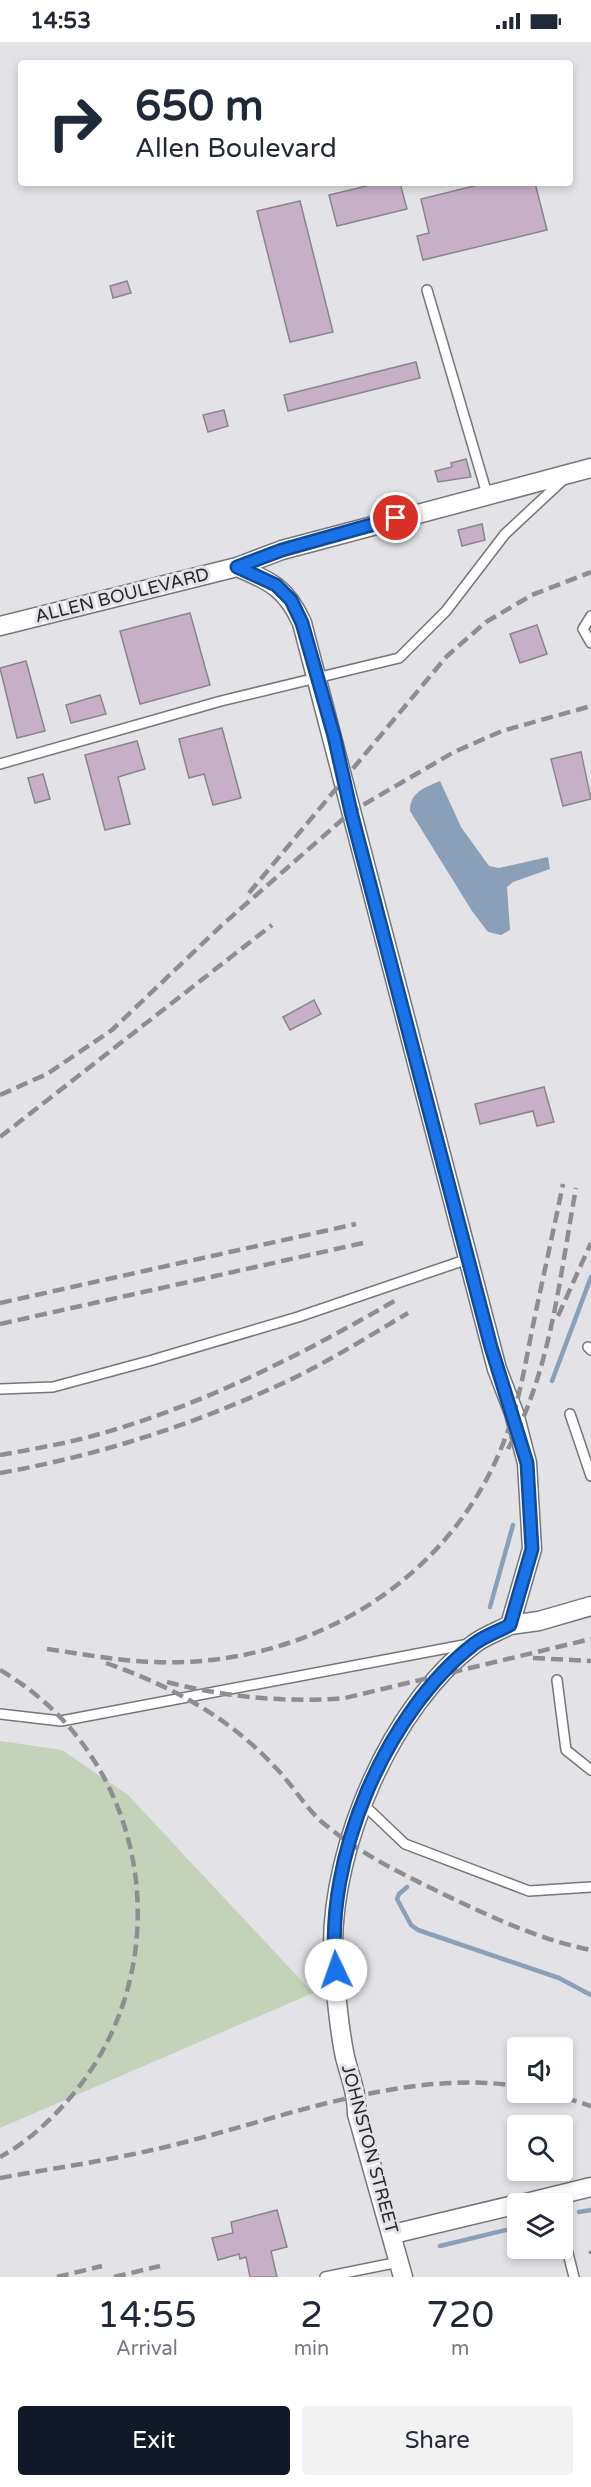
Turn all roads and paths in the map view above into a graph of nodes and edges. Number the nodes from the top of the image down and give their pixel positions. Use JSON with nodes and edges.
{"nodes":[{"id":1,"x":427,"y":290,"type":"dead end"},
{"id":2,"x":591,"y":468,"type":"edge"},
{"id":3,"x":572,"y":471,"type":"junction"},
{"id":4,"x":487,"y":494,"type":"junction"},
{"id":5,"x":237,"y":567,"type":"junction"},
{"id":6,"x":591,"y":616,"type":"edge"},
{"id":7,"x":0,"y":626,"type":"edge"},
{"id":8,"x":591,"y":643,"type":"edge"},
{"id":9,"x":317,"y":679,"type":"junction"},
{"id":10,"x":0,"y":764,"type":"edge"},
{"id":11,"x":468,"y":1259,"type":"junction"},
{"id":12,"x":0,"y":1389,"type":"edge"},
{"id":13,"x":570,"y":1414,"type":"dead end"},
{"id":14,"x":591,"y":1476,"type":"edge"},
{"id":15,"x":591,"y":1606,"type":"edge"},
{"id":16,"x":510,"y":1625,"type":"junction"},
{"id":17,"x":475,"y":1643,"type":"junction"},
{"id":18,"x":557,"y":1680,"type":"dead end"},
{"id":19,"x":0,"y":1713,"type":"edge"},
{"id":20,"x":591,"y":1770,"type":"edge"},
{"id":21,"x":363,"y":1804,"type":"junction"},
{"id":22,"x":591,"y":1887,"type":"edge"},
{"id":23,"x":591,"y":2187,"type":"edge"},
{"id":24,"x":573,"y":2193,"type":"edge"},
{"id":25,"x":507,"y":2207,"type":"edge"},
{"id":26,"x":393,"y":2234,"type":"junction"},
{"id":27,"x":569,"y":2259,"type":"edge"},
{"id":28,"x":401,"y":2270,"type":"edge"},
{"id":29,"x":325,"y":2277,"type":"edge"},
{"id":30,"x":574,"y":2277,"type":"edge"}],
"edges":[{"from":1,"to":4,"type":"lane"},
{"from":2,"to":3,"type":"street","name":"ALLEN BOULEVARD"},
{"from":3,"to":4,"type":"street","name":"ALLEN BOULEVARD"},
{"from":3,"to":9,"type":"lane"},
{"from":4,"to":5,"type":"street","name":"ALLEN BOULEVARD"},
{"from":5,"to":7,"type":"street","name":"ALLEN BOULEVARD"},
{"from":5,"to":9,"type":"street"},
{"from":6,"to":8,"type":"lane"},
{"from":9,"to":10,"type":"lane"},
{"from":9,"to":11,"type":"street"},
{"from":11,"to":12,"type":"lane"},
{"from":11,"to":16,"type":"street"},
{"from":13,"to":14,"type":"lane"},
{"from":15,"to":16,"type":"street","name":"JOHNSTON STREET"},
{"from":16,"to":17,"type":"street","name":"JOHNSTON STREET"},
{"from":17,"to":19,"type":"lane"},
{"from":17,"to":21,"type":"street","name":"JOHNSTON STREET"},
{"from":18,"to":20,"type":"lane"},
{"from":21,"to":22,"type":"lane"},
{"from":21,"to":26,"type":"street","name":"JOHNSTON STREET"},
{"from":23,"to":24,"type":"street"},
{"from":25,"to":26,"type":"street"},
{"from":26,"to":28,"type":"street","name":"JOHNSTON STREET"},
{"from":27,"to":30,"type":"lane"},
{"from":28,"to":29,"type":"lane"}]}
